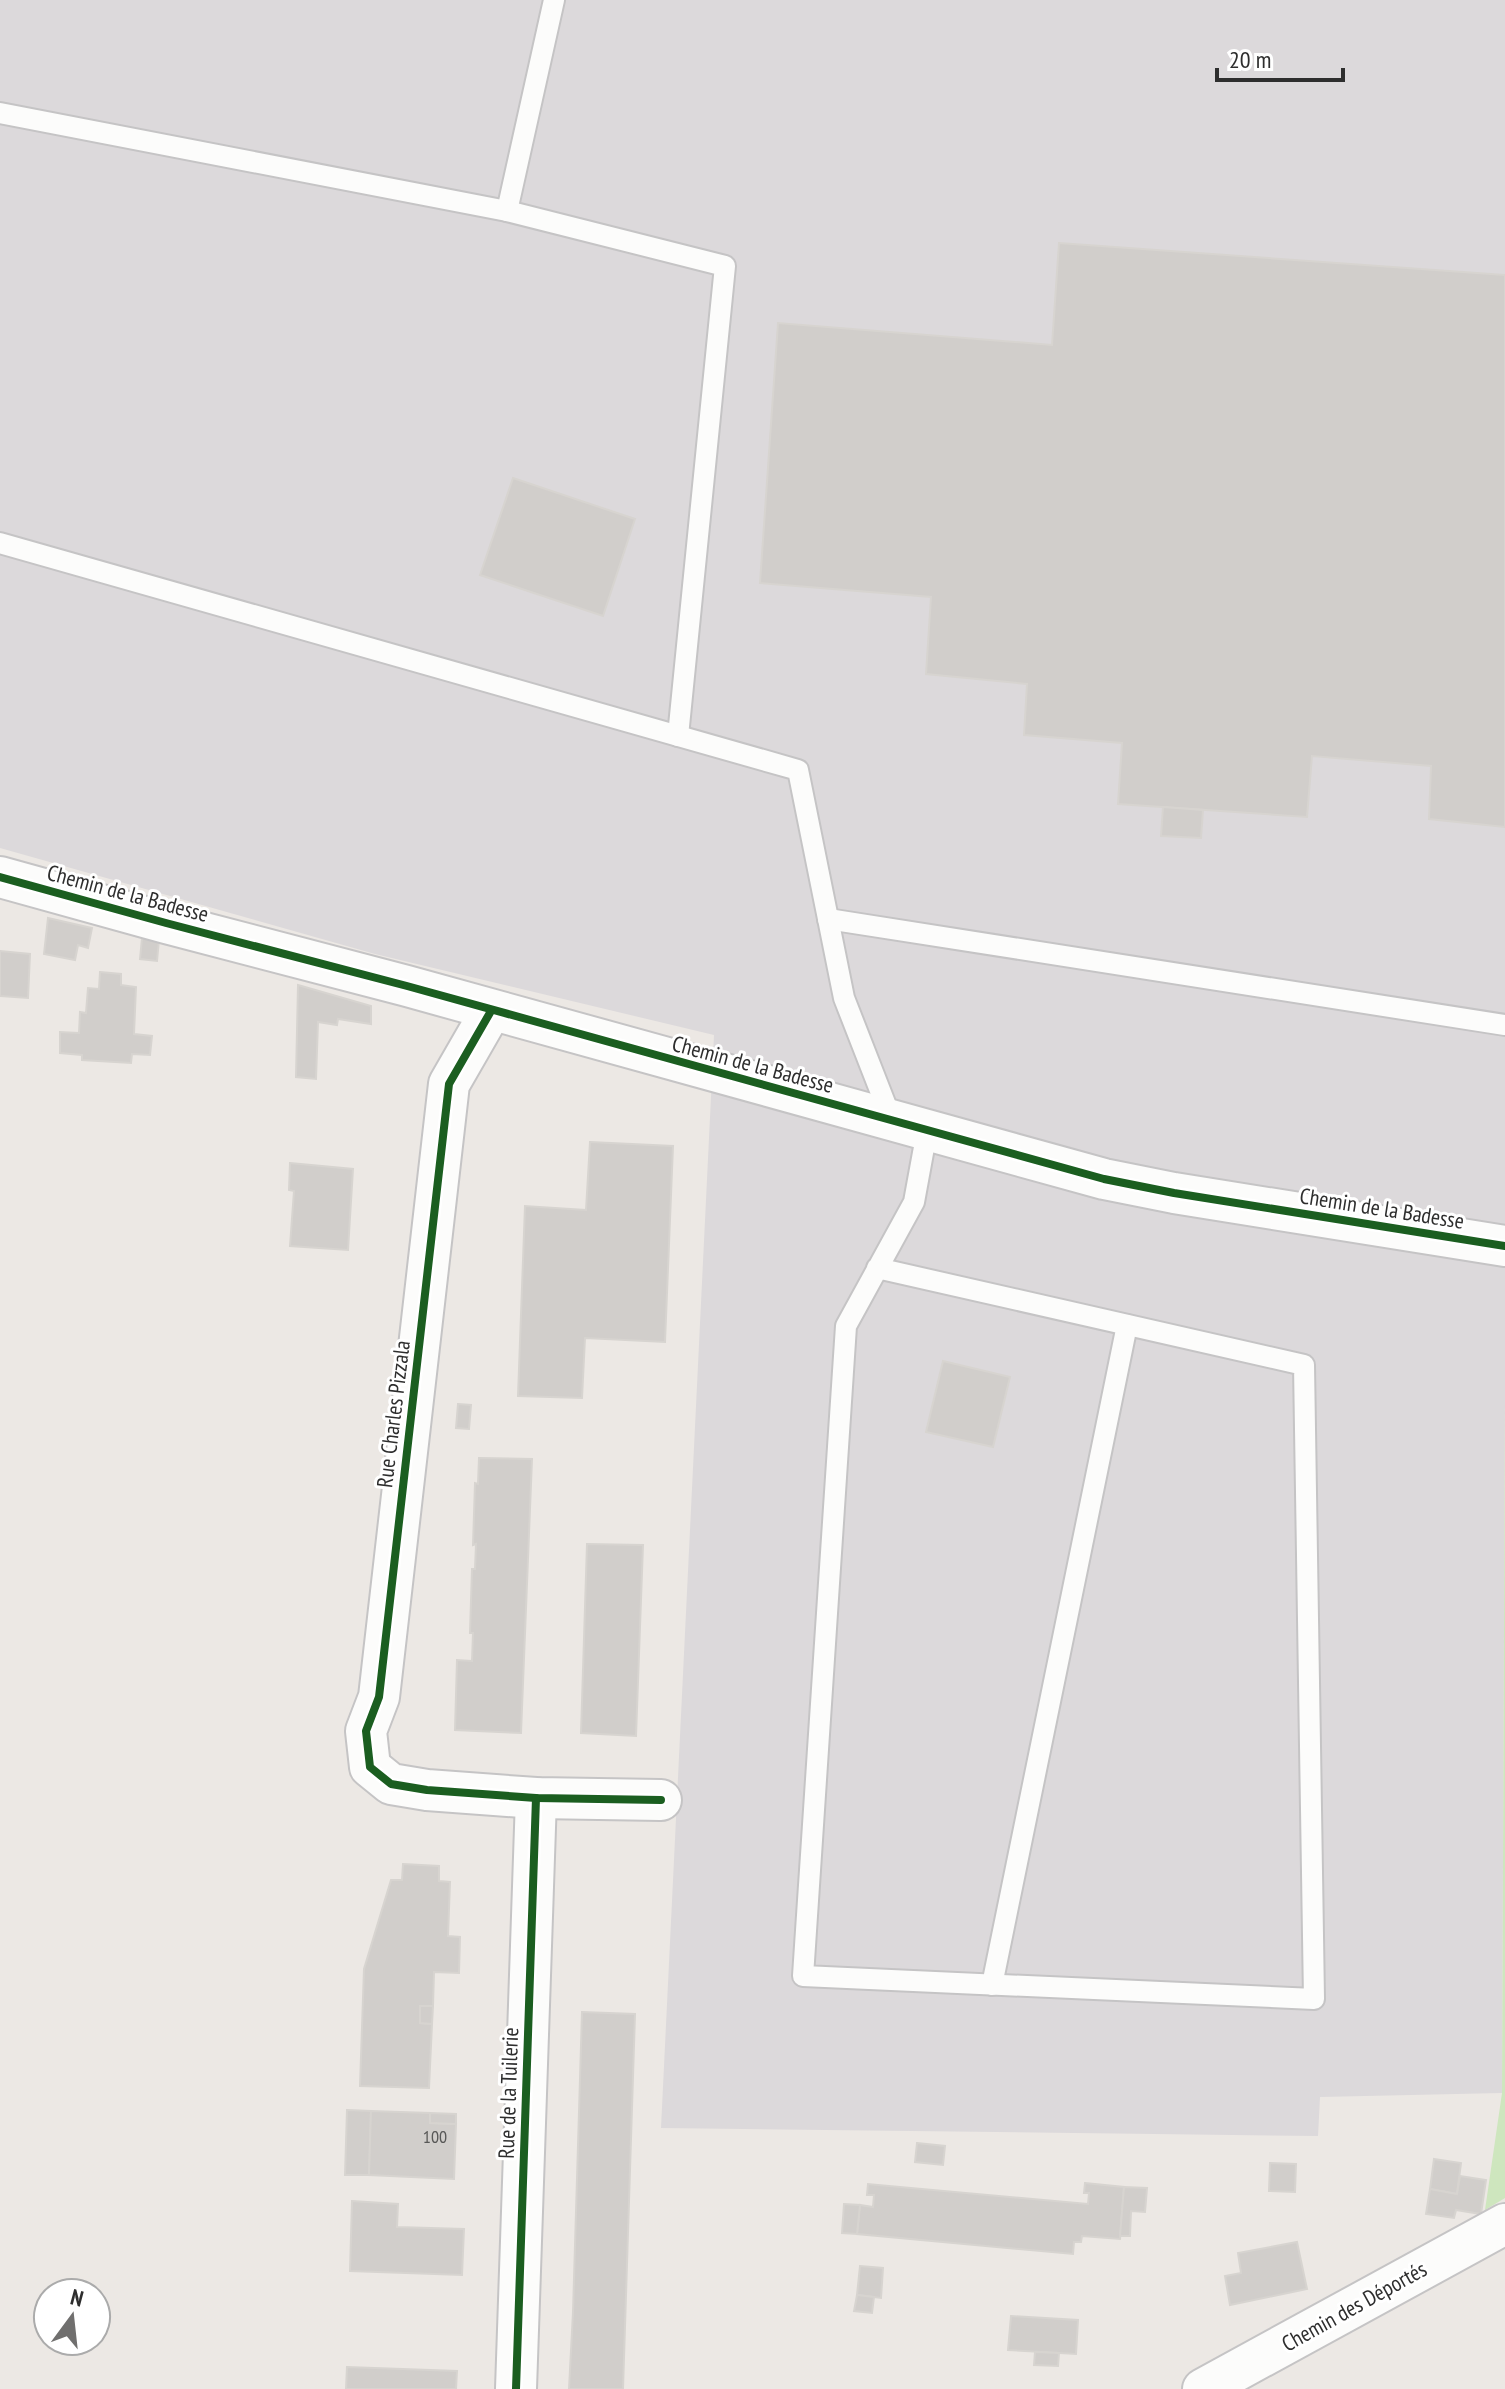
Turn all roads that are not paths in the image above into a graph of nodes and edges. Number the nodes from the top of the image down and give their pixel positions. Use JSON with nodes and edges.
{"nodes":[{"id":1,"x":554,"y":0,"type":"edge"},
{"id":2,"x":0,"y":113,"type":"edge"},
{"id":3,"x":507,"y":211,"type":"junction"},
{"id":4,"x":0,"y":543,"type":"edge"},
{"id":5,"x":678,"y":736,"type":"junction"},
{"id":6,"x":0,"y":877,"type":"edge"},
{"id":7,"x":828,"y":919,"type":"junction"},
{"id":8,"x":491,"y":1011,"type":"junction"},
{"id":9,"x":1505,"y":1025,"type":"edge"},
{"id":10,"x":909,"y":1126,"type":"junction"},
{"id":11,"x":1505,"y":1246,"type":"edge"},
{"id":12,"x":877,"y":1268,"type":"junction"},
{"id":13,"x":1127,"y":1325,"type":"junction"},
{"id":14,"x":536,"y":1798,"type":"junction"},
{"id":15,"x":661,"y":1800,"type":"dead end"},
{"id":16,"x":992,"y":1985,"type":"junction"},
{"id":17,"x":1505,"y":2224,"type":"edge"},
{"id":18,"x":516,"y":2389,"type":"edge"},
{"id":19,"x":1203,"y":2389,"type":"edge"}],
"edges":[{"from":1,"to":3,"type":"lane"},
{"from":2,"to":3,"type":"lane"},
{"from":3,"to":5,"type":"lane"},
{"from":4,"to":5,"type":"lane"},
{"from":5,"to":7,"type":"lane"},
{"from":6,"to":8,"type":"street","name":"Chemin de la Badesse"},
{"from":7,"to":9,"type":"lane"},
{"from":7,"to":10,"type":"lane"},
{"from":8,"to":10,"type":"street","name":"Chemin de la Badesse"},
{"from":8,"to":14,"type":"street","name":"Rue Charles Pizzala"},
{"from":10,"to":11,"type":"street","name":"Chemin de la Badesse"},
{"from":10,"to":12,"type":"lane"},
{"from":12,"to":13,"type":"lane"},
{"from":12,"to":16,"type":"lane"},
{"from":13,"to":16,"type":"lane"},
{"from":13,"to":16,"type":"lane"},
{"from":14,"to":15,"type":"street"},
{"from":14,"to":18,"type":"street","name":"Rue de la Tuilerie"},
{"from":17,"to":19,"type":"street","name":"Chemin des Déportés"}]}
